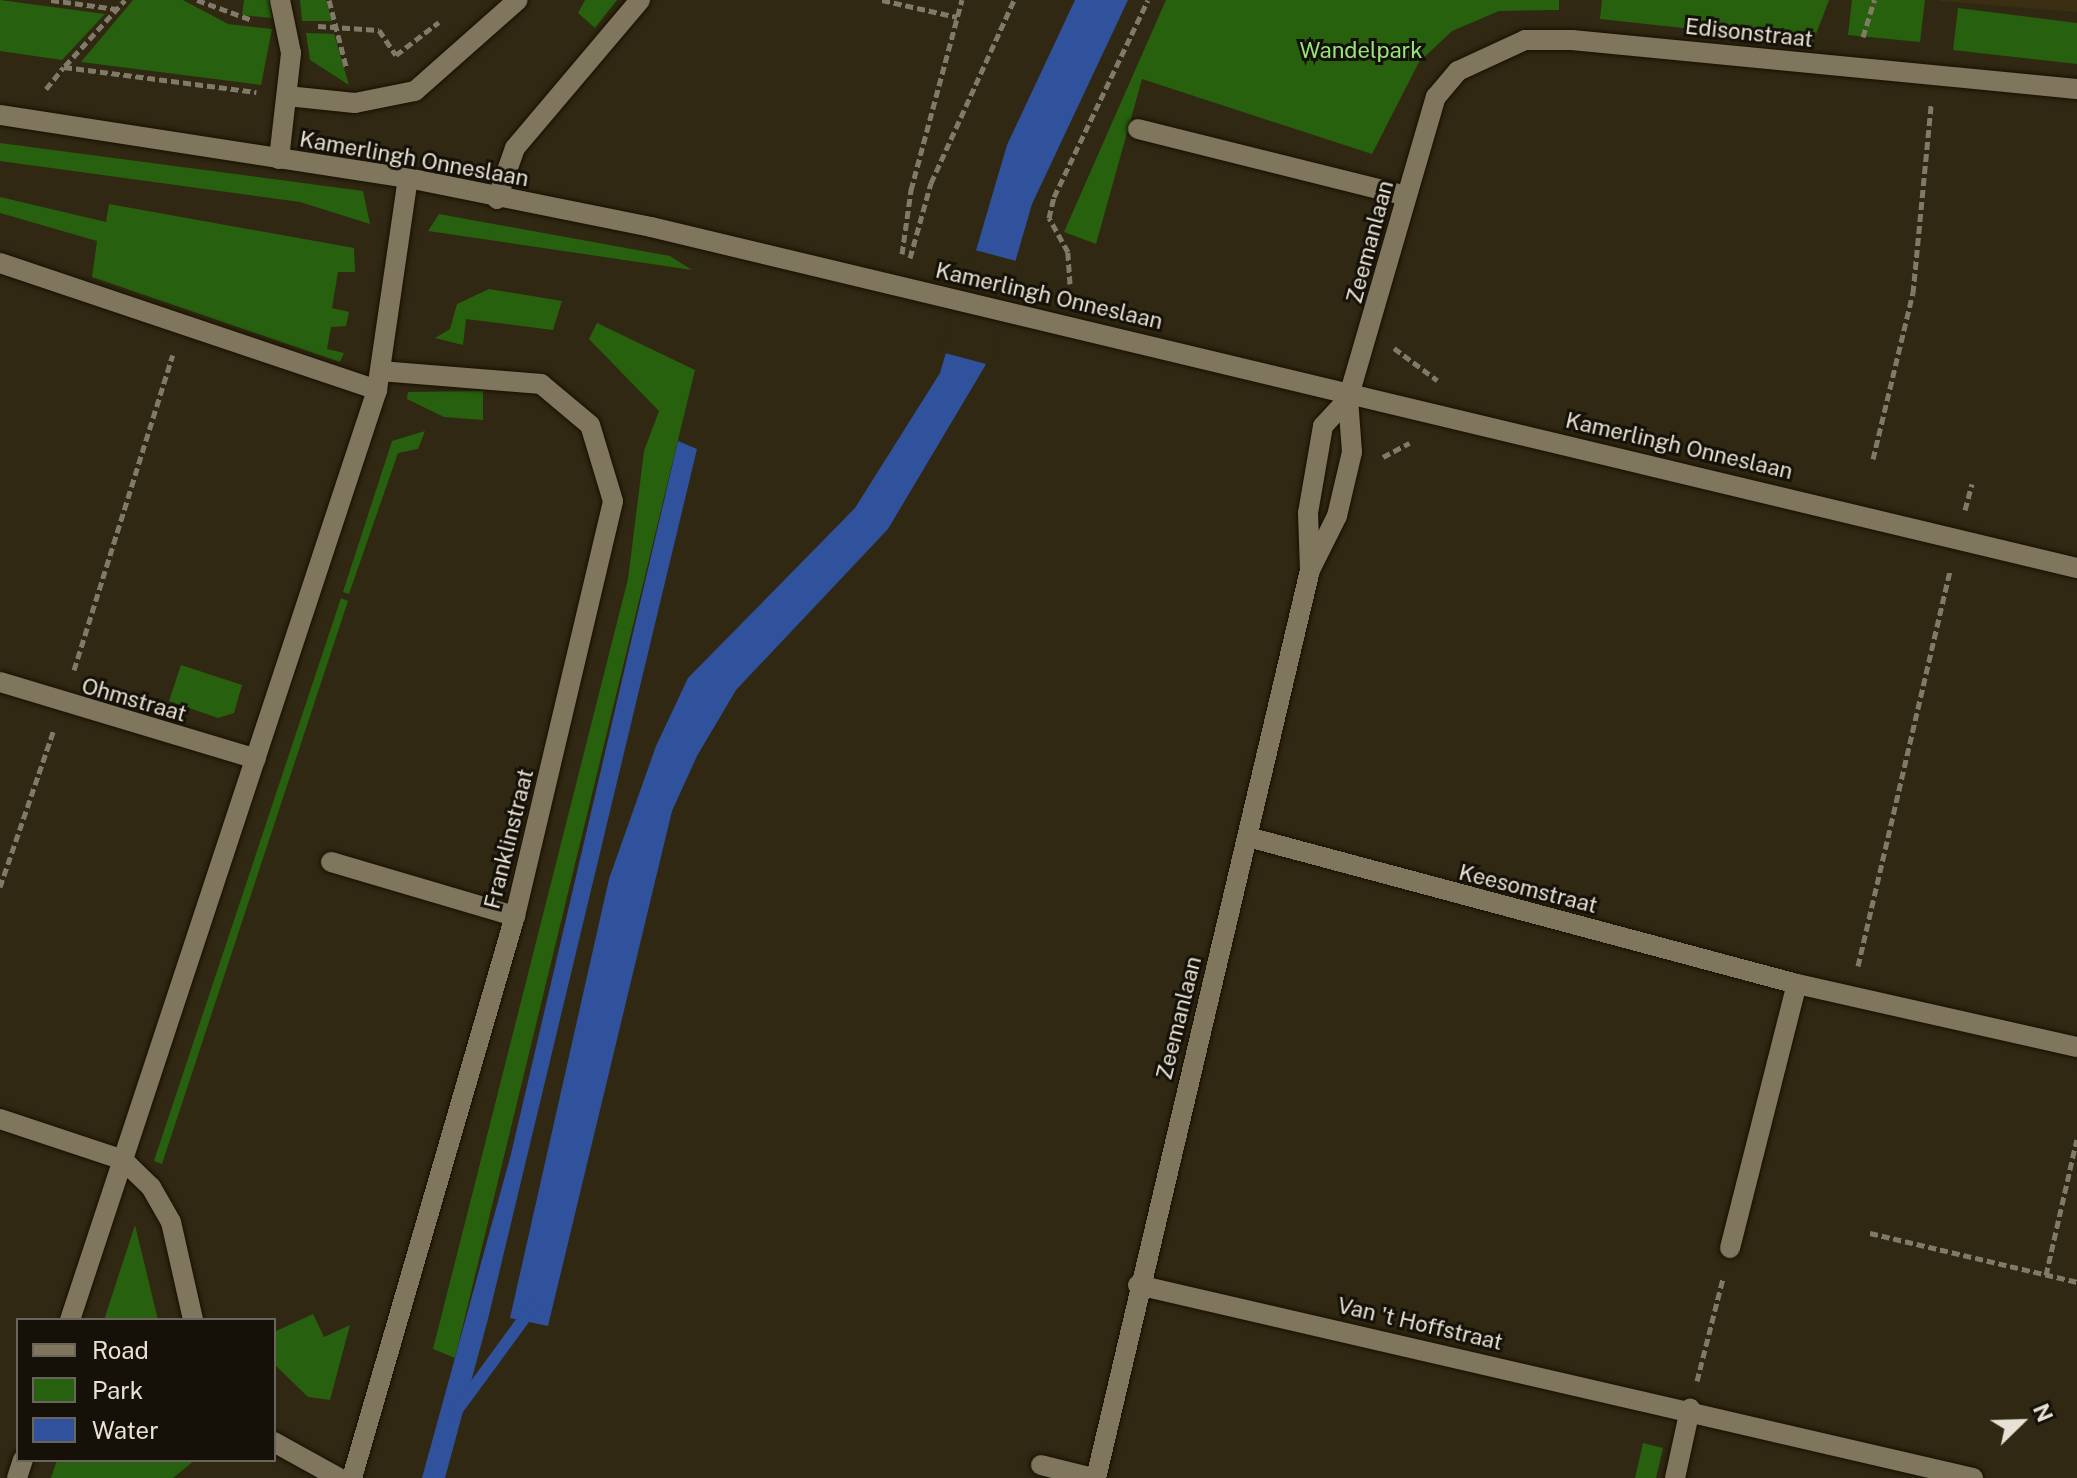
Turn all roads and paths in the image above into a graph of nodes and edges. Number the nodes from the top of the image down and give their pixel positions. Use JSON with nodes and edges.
{"nodes":[{"id":1,"x":51,"y":0,"type":"edge"},
{"id":2,"x":125,"y":0,"type":"edge"},
{"id":3,"x":197,"y":0,"type":"edge"},
{"id":4,"x":280,"y":0,"type":"edge"},
{"id":5,"x":329,"y":0,"type":"edge"},
{"id":6,"x":518,"y":0,"type":"edge"},
{"id":7,"x":640,"y":0,"type":"edge"},
{"id":8,"x":882,"y":0,"type":"edge"},
{"id":9,"x":962,"y":0,"type":"edge"},
{"id":10,"x":1014,"y":0,"type":"edge"},
{"id":11,"x":1148,"y":0,"type":"edge"},
{"id":12,"x":116,"y":9,"type":"junction"},
{"id":13,"x":957,"y":17,"type":"junction"},
{"id":14,"x":444,"y":18,"type":"dead end"},
{"id":15,"x":286,"y":26,"type":"junction"},
{"id":16,"x":336,"y":26,"type":"junction"},
{"id":17,"x":64,"y":67,"type":"junction"},
{"id":18,"x":1934,"y":72,"type":"junction"},
{"id":19,"x":2077,"y":89,"type":"edge"},
{"id":20,"x":287,"y":96,"type":"junction"},
{"id":21,"x":1436,"y":97,"type":"joint"},
{"id":22,"x":355,"y":103,"type":"junction"},
{"id":23,"x":0,"y":115,"type":"edge"},
{"id":24,"x":23,"y":118,"type":"junction"},
{"id":25,"x":1138,"y":129,"type":"dead end"},
{"id":26,"x":279,"y":159,"type":"junction"},
{"id":27,"x":408,"y":178,"type":"junction"},
{"id":28,"x":1406,"y":196,"type":"junction"},
{"id":29,"x":497,"y":199,"type":"junction"},
{"id":30,"x":0,"y":263,"type":"edge"},
{"id":31,"x":1070,"y":284,"type":"dead end"},
{"id":32,"x":915,"y":289,"type":"junction"},
{"id":33,"x":182,"y":328,"type":"junction"},
{"id":34,"x":379,"y":380,"type":"junction"},
{"id":35,"x":1348,"y":399,"type":"junction"},
{"id":36,"x":1873,"y":459,"type":"dead end"},
{"id":37,"x":1972,"y":484,"type":"dead end"},
{"id":38,"x":1957,"y":540,"type":"junction"},
{"id":39,"x":2077,"y":568,"type":"edge"},
{"id":40,"x":1310,"y":570,"type":"junction"},
{"id":41,"x":0,"y":682,"type":"edge"},
{"id":42,"x":63,"y":705,"type":"junction"},
{"id":43,"x":256,"y":759,"type":"junction"},
{"id":44,"x":1248,"y":837,"type":"junction"},
{"id":45,"x":331,"y":862,"type":"dead end"},
{"id":46,"x":0,"y":887,"type":"edge"},
{"id":47,"x":515,"y":916,"type":"junction"},
{"id":48,"x":1797,"y":984,"type":"junction"},
{"id":49,"x":1851,"y":996,"type":"junction"},
{"id":50,"x":2077,"y":1047,"type":"edge"},
{"id":51,"x":0,"y":1119,"type":"edge"},
{"id":52,"x":2077,"y":1139,"type":"edge"},
{"id":53,"x":123,"y":1160,"type":"junction"},
{"id":54,"x":1870,"y":1233,"type":"dead end"},
{"id":55,"x":1730,"y":1248,"type":"joint"},
{"id":56,"x":2046,"y":1275,"type":"junction"},
{"id":57,"x":2077,"y":1282,"type":"edge"},
{"id":58,"x":1138,"y":1285,"type":"junction"},
{"id":59,"x":71,"y":1318,"type":"edge"},
{"id":60,"x":193,"y":1318,"type":"edge"},
{"id":61,"x":1690,"y":1409,"type":"junction"},
{"id":62,"x":276,"y":1443,"type":"edge"},
{"id":63,"x":1041,"y":1465,"type":"dead end"},
{"id":64,"x":339,"y":1478,"type":"edge"},
{"id":65,"x":352,"y":1478,"type":"edge"},
{"id":66,"x":1094,"y":1478,"type":"edge"},
{"id":67,"x":1675,"y":1478,"type":"edge"},
{"id":68,"x":1973,"y":1478,"type":"edge"}],
"edges":[{"from":1,"to":12,"type":"path"},
{"from":2,"to":12,"type":"path"},
{"from":3,"to":15,"type":"path"},
{"from":4,"to":15,"type":"street"},
{"from":5,"to":16,"type":"path"},
{"from":6,"to":22,"type":"street"},
{"from":7,"to":29,"type":"street"},
{"from":8,"to":13,"type":"path"},
{"from":9,"to":13,"type":"path"},
{"from":10,"to":32,"type":"path"},
{"from":11,"to":31,"type":"path"},
{"from":12,"to":17,"type":"path"},
{"from":13,"to":32,"type":"path"},
{"from":14,"to":16,"type":"path"},
{"from":15,"to":16,"type":"path"},
{"from":15,"to":20,"type":"street"},
{"from":16,"to":22,"type":"path"},
{"from":17,"to":20,"type":"path"},
{"from":17,"to":24,"type":"path"},
{"from":18,"to":19,"type":"street","name":"Edisonstraat"},
{"from":18,"to":21,"type":"street","name":"Edisonstraat"},
{"from":18,"to":36,"type":"path"},
{"from":20,"to":22,"type":"street"},
{"from":20,"to":26,"type":"street"},
{"from":21,"to":28,"type":"street","name":"Zeemanlaan"},
{"from":23,"to":24,"type":"street","name":"Kamerlingh Onneslaan"},
{"from":24,"to":26,"type":"street","name":"Kamerlingh Onneslaan"},
{"from":25,"to":28,"type":"street"},
{"from":26,"to":27,"type":"street","name":"Kamerlingh Onneslaan"},
{"from":27,"to":29,"type":"street","name":"Kamerlingh Onneslaan"},
{"from":27,"to":34,"type":"street"},
{"from":28,"to":35,"type":"street","name":"Zeemanlaan"},
{"from":29,"to":32,"type":"street","name":"Kamerlingh Onneslaan"},
{"from":30,"to":33,"type":"street"},
{"from":32,"to":35,"type":"street","name":"Kamerlingh Onneslaan"},
{"from":33,"to":34,"type":"street"},
{"from":33,"to":42,"type":"path"},
{"from":34,"to":43,"type":"street"},
{"from":34,"to":47,"type":"street","name":"Franklinstraat"},
{"from":35,"to":38,"type":"street","name":"Kamerlingh Onneslaan"},
{"from":35,"to":40,"type":"street","name":"Zeemanlaan"},
{"from":35,"to":40,"type":"street","name":"Zeemanlaan"},
{"from":37,"to":38,"type":"path"},
{"from":38,"to":39,"type":"street","name":"Kamerlingh Onneslaan"},
{"from":38,"to":49,"type":"path"},
{"from":40,"to":44,"type":"street","name":"Zeemanlaan"},
{"from":41,"to":42,"type":"street","name":"Ohmstraat"},
{"from":42,"to":43,"type":"street","name":"Ohmstraat"},
{"from":42,"to":46,"type":"path"},
{"from":43,"to":53,"type":"street"},
{"from":44,"to":48,"type":"street","name":"Keesomstraat"},
{"from":44,"to":58,"type":"street","name":"Zeemanlaan"},
{"from":45,"to":47,"type":"street"},
{"from":47,"to":65,"type":"street","name":"Franklinstraat"},
{"from":48,"to":49,"type":"street","name":"Keesomstraat"},
{"from":48,"to":55,"type":"street"},
{"from":49,"to":50,"type":"street","name":"Keesomstraat"},
{"from":51,"to":53,"type":"street"},
{"from":52,"to":56,"type":"path"},
{"from":53,"to":59,"type":"street"},
{"from":53,"to":60,"type":"street"},
{"from":54,"to":56,"type":"path"},
{"from":55,"to":61,"type":"path"},
{"from":56,"to":57,"type":"path"},
{"from":58,"to":61,"type":"street","name":"Van 't Hoffstraat"},
{"from":58,"to":66,"type":"street","name":"Zeemanlaan"},
{"from":61,"to":67,"type":"street"},
{"from":61,"to":68,"type":"street","name":"Van 't Hoffstraat"},
{"from":62,"to":64,"type":"street"},
{"from":63,"to":66,"type":"street"}]}
